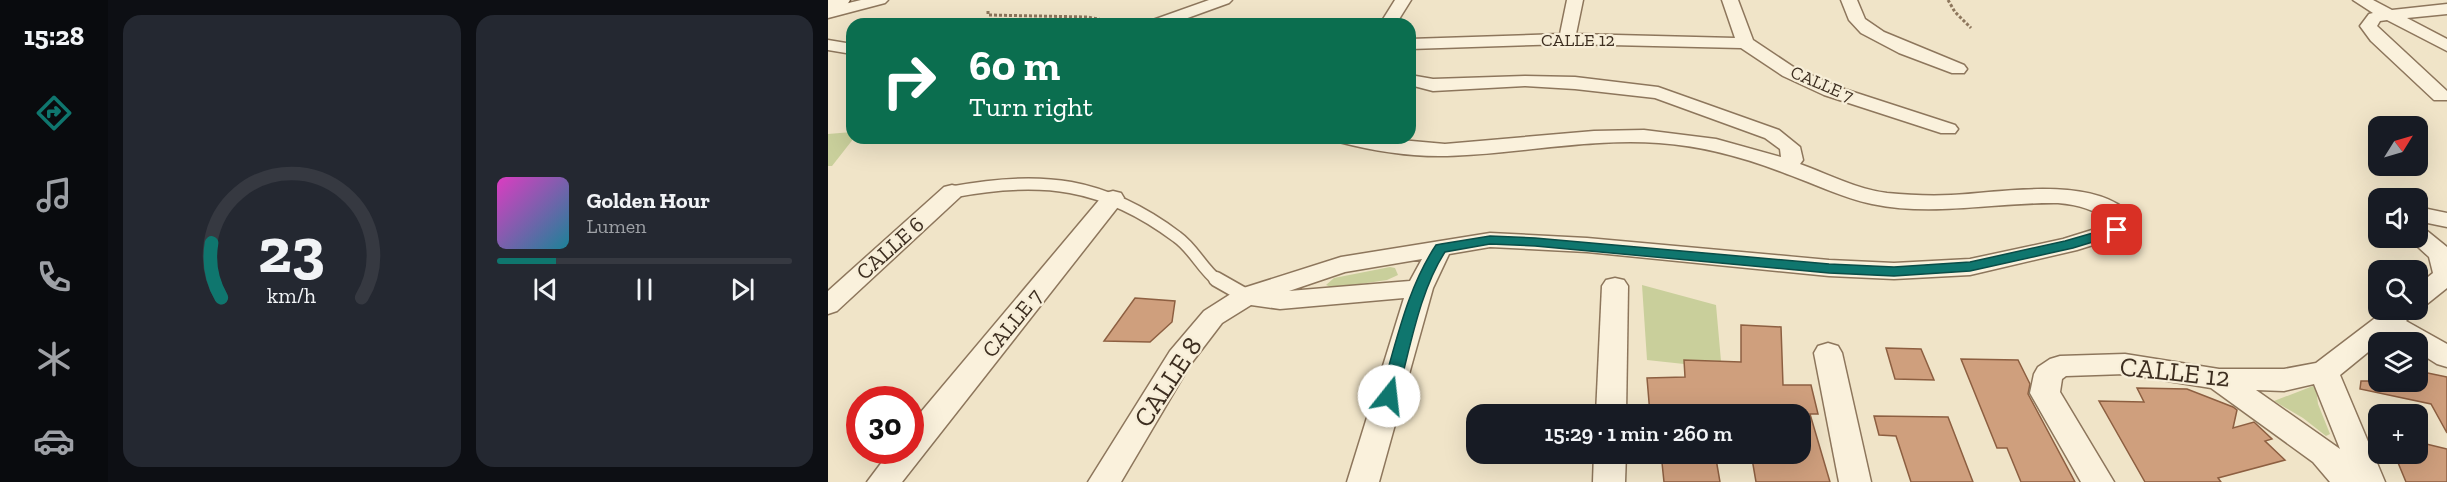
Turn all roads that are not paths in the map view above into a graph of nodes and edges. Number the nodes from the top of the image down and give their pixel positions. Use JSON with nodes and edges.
{"nodes":[{"id":1,"x":839,"y":0,"type":"edge"},
{"id":2,"x":880,"y":0,"type":"edge"},
{"id":3,"x":1224,"y":0,"type":"edge"},
{"id":4,"x":1403,"y":0,"type":"edge"},
{"id":5,"x":1575,"y":0,"type":"edge"},
{"id":6,"x":1730,"y":0,"type":"edge"},
{"id":7,"x":1849,"y":0,"type":"edge"},
{"id":8,"x":2361,"y":0,"type":"edge"},
{"id":9,"x":828,"y":3,"type":"edge"},
{"id":10,"x":2447,"y":9,"type":"edge"},
{"id":11,"x":828,"y":14,"type":"edge"},
{"id":12,"x":2389,"y":14,"type":"junction"},
{"id":13,"x":1173,"y":18,"type":"edge"},
{"id":14,"x":1392,"y":18,"type":"edge"},
{"id":15,"x":1567,"y":39,"type":"junction"},
{"id":16,"x":1745,"y":43,"type":"junction"},
{"id":17,"x":1416,"y":44,"type":"edge"},
{"id":18,"x":828,"y":45,"type":"edge"},
{"id":19,"x":2447,"y":46,"type":"edge"},
{"id":20,"x":846,"y":48,"type":"edge"},
{"id":21,"x":1958,"y":69,"type":"dead end"},
{"id":22,"x":1416,"y":81,"type":"edge"},
{"id":23,"x":2441,"y":96,"type":"dead end"},
{"id":24,"x":1948,"y":129,"type":"dead end"},
{"id":25,"x":1380,"y":144,"type":"edge"},
{"id":26,"x":1786,"y":166,"type":"junction"},
{"id":27,"x":952,"y":192,"type":"joint"},
{"id":28,"x":1113,"y":198,"type":"junction"},
{"id":29,"x":2428,"y":216,"type":"edge"},
{"id":30,"x":2447,"y":220,"type":"edge"},
{"id":31,"x":2428,"y":242,"type":"edge"},
{"id":32,"x":1441,"y":248,"type":"junction"},
{"id":33,"x":2446,"y":277,"type":"edge"},
{"id":34,"x":1615,"y":286,"type":"dead end"},
{"id":35,"x":1420,"y":288,"type":"junction"},
{"id":36,"x":2428,"y":290,"type":"edge"},
{"id":37,"x":1246,"y":297,"type":"junction"},
{"id":38,"x":828,"y":305,"type":"edge"},
{"id":39,"x":2390,"y":320,"type":"edge"},
{"id":40,"x":2402,"y":320,"type":"edge"},
{"id":41,"x":1828,"y":353,"type":"dead end"},
{"id":42,"x":2447,"y":357,"type":"edge"},
{"id":43,"x":2324,"y":372,"type":"junction"},
{"id":44,"x":2219,"y":379,"type":"junction"},
{"id":45,"x":1611,"y":404,"type":"edge"},
{"id":46,"x":924,"y":432,"type":"edge"},
{"id":47,"x":898,"y":464,"type":"edge"},
{"id":48,"x":1610,"y":464,"type":"edge"},
{"id":49,"x":883,"y":482,"type":"edge"},
{"id":50,"x":1104,"y":482,"type":"edge"},
{"id":51,"x":1363,"y":482,"type":"edge"},
{"id":52,"x":1609,"y":482,"type":"edge"},
{"id":53,"x":1855,"y":482,"type":"edge"},
{"id":54,"x":2098,"y":482,"type":"edge"},
{"id":55,"x":2350,"y":482,"type":"edge"},
{"id":56,"x":2369,"y":482,"type":"edge"}],
"edges":[{"from":1,"to":9,"type":"street"},
{"from":2,"to":11,"type":"street"},
{"from":3,"to":13,"type":"street"},
{"from":4,"to":14,"type":"street"},
{"from":5,"to":15,"type":"street"},
{"from":6,"to":16,"type":"street"},
{"from":7,"to":21,"type":"street"},
{"from":8,"to":12,"type":"street"},
{"from":10,"to":12,"type":"street"},
{"from":12,"to":19,"type":"street"},
{"from":12,"to":23,"type":"street"},
{"from":15,"to":16,"type":"street","name":"CALLE 12"},
{"from":15,"to":17,"type":"street","name":"CALLE 12"},
{"from":16,"to":24,"type":"street","name":"CALLE 7"},
{"from":18,"to":20,"type":"street"},
{"from":22,"to":26,"type":"street"},
{"from":25,"to":26,"type":"street"},
{"from":26,"to":32,"type":"street","name":"CALLE 8"},
{"from":27,"to":28,"type":"lane"},
{"from":27,"to":38,"type":"street","name":"CALLE 6"},
{"from":28,"to":37,"type":"lane"},
{"from":28,"to":46,"type":"street","name":"CALLE 7"},
{"from":29,"to":30,"type":"street"},
{"from":31,"to":33,"type":"street"},
{"from":32,"to":35,"type":"street"},
{"from":32,"to":37,"type":"street","name":"CALLE 8"},
{"from":33,"to":36,"type":"street"},
{"from":34,"to":45,"type":"street"},
{"from":35,"to":37,"type":"street"},
{"from":35,"to":51,"type":"street"},
{"from":37,"to":50,"type":"street","name":"CALLE 8"},
{"from":39,"to":43,"type":"street","name":"CALLE 12"},
{"from":40,"to":42,"type":"street"},
{"from":41,"to":53,"type":"street"},
{"from":43,"to":44,"type":"street","name":"CALLE 12"},
{"from":43,"to":56,"type":"street"},
{"from":44,"to":54,"type":"street","name":"CALLE 12"},
{"from":44,"to":55,"type":"street"},
{"from":47,"to":49,"type":"street","name":"CALLE 7"},
{"from":48,"to":52,"type":"street"}]}
